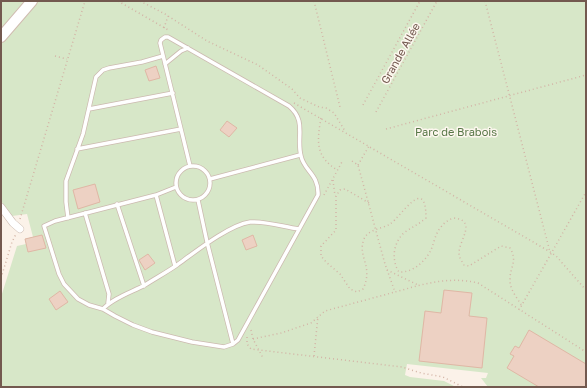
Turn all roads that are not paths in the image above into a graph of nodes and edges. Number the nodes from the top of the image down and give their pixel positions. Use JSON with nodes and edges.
{"nodes":[{"id":1,"x":32,"y":1,"type":"edge"},
{"id":2,"x":1,"y":37,"type":"edge"},
{"id":3,"x":188,"y":48,"type":"junction"},
{"id":4,"x":163,"y":56,"type":"junction"},
{"id":5,"x":165,"y":64,"type":"junction"},
{"id":6,"x":173,"y":93,"type":"junction"},
{"id":7,"x":89,"y":109,"type":"junction"},
{"id":8,"x":181,"y":130,"type":"junction"},
{"id":9,"x":78,"y":149,"type":"junction"},
{"id":10,"x":300,"y":155,"type":"junction"},
{"id":11,"x":190,"y":166,"type":"junction"},
{"id":12,"x":210,"y":179,"type":"junction"},
{"id":13,"x":176,"y":187,"type":"junction"},
{"id":14,"x":156,"y":195,"type":"junction"},
{"id":15,"x":198,"y":200,"type":"junction"},
{"id":16,"x":116,"y":204,"type":"junction"},
{"id":17,"x":1,"y":207,"type":"edge"},
{"id":18,"x":85,"y":213,"type":"junction"},
{"id":19,"x":68,"y":218,"type":"junction"},
{"id":20,"x":20,"y":229,"type":"road end"},
{"id":21,"x":299,"y":229,"type":"junction"},
{"id":22,"x":207,"y":242,"type":"junction"},
{"id":23,"x":175,"y":266,"type":"junction"},
{"id":24,"x":144,"y":286,"type":"junction"},
{"id":25,"x":108,"y":303,"type":"junction"},
{"id":26,"x":103,"y":308,"type":"junction"},
{"id":27,"x":233,"y":344,"type":"junction"}],
"edges":[{"from":1,"to":2,"type":"main road"},
{"from":3,"to":4,"type":"lane"},
{"from":3,"to":5,"type":"lane"},
{"from":3,"to":10,"type":"lane"},
{"from":4,"to":5,"type":"lane"},
{"from":4,"to":7,"type":"lane"},
{"from":5,"to":6,"type":"lane"},
{"from":6,"to":7,"type":"lane"},
{"from":6,"to":8,"type":"lane"},
{"from":7,"to":9,"type":"lane"},
{"from":8,"to":9,"type":"lane"},
{"from":8,"to":11,"type":"lane"},
{"from":9,"to":19,"type":"lane"},
{"from":10,"to":12,"type":"lane"},
{"from":10,"to":21,"type":"lane"},
{"from":11,"to":12,"type":"lane"},
{"from":11,"to":13,"type":"lane"},
{"from":12,"to":15,"type":"lane"},
{"from":13,"to":14,"type":"lane"},
{"from":13,"to":15,"type":"lane"},
{"from":14,"to":16,"type":"lane"},
{"from":14,"to":23,"type":"lane"},
{"from":15,"to":22,"type":"lane"},
{"from":16,"to":18,"type":"lane"},
{"from":16,"to":24,"type":"lane"},
{"from":17,"to":20,"type":"street"},
{"from":18,"to":19,"type":"lane"},
{"from":18,"to":25,"type":"lane"},
{"from":19,"to":26,"type":"lane"},
{"from":21,"to":22,"type":"lane"},
{"from":21,"to":27,"type":"lane"},
{"from":22,"to":23,"type":"lane"},
{"from":22,"to":27,"type":"lane"},
{"from":23,"to":24,"type":"lane"},
{"from":24,"to":25,"type":"lane"},
{"from":25,"to":26,"type":"lane"},
{"from":26,"to":27,"type":"lane"}]}
